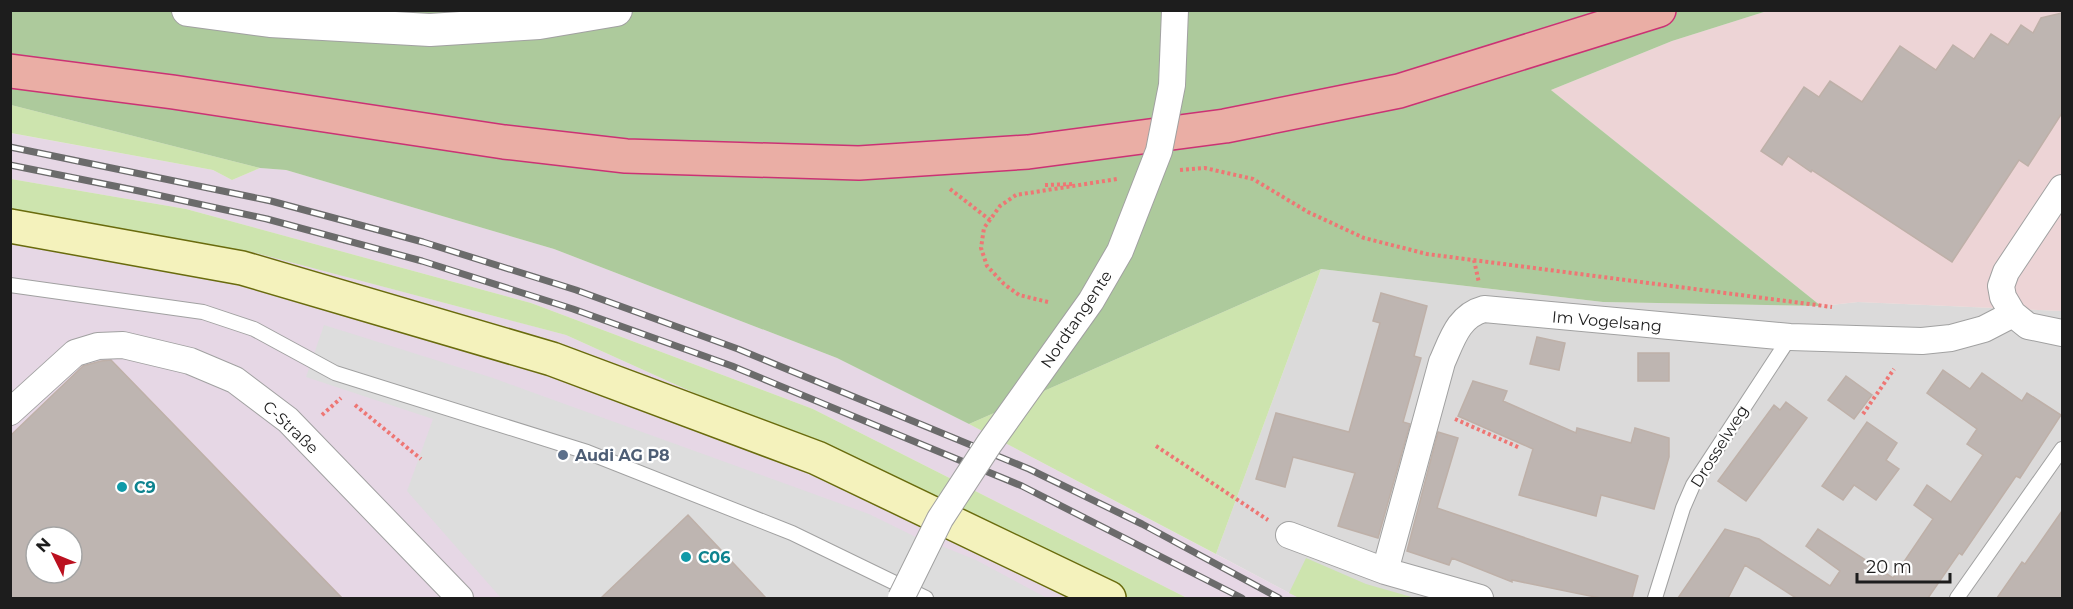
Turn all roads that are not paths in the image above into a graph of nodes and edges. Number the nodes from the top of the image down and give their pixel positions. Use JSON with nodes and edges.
{"nodes":[{"id":1,"x":188,"y":10,"type":"edge"},
{"id":2,"x":616,"y":10,"type":"edge"},
{"id":3,"x":1175,"y":10,"type":"edge"},
{"id":4,"x":1659,"y":10,"type":"edge"},
{"id":5,"x":10,"y":71,"type":"edge"},
{"id":6,"x":2062,"y":188,"type":"edge"},
{"id":7,"x":10,"y":226,"type":"edge"},
{"id":8,"x":10,"y":285,"type":"edge"},
{"id":9,"x":2013,"y":314,"type":"junction"},
{"id":10,"x":2062,"y":333,"type":"edge"},
{"id":11,"x":1790,"y":337,"type":"junction"},
{"id":12,"x":10,"y":412,"type":"edge"},
{"id":13,"x":2062,"y":449,"type":"edge"},
{"id":14,"x":1290,"y":535,"type":"road end"},
{"id":15,"x":1385,"y":571,"type":"junction"},
{"id":16,"x":460,"y":598,"type":"edge"},
{"id":17,"x":901,"y":598,"type":"edge"},
{"id":18,"x":926,"y":598,"type":"edge"},
{"id":19,"x":1109,"y":598,"type":"edge"},
{"id":20,"x":1480,"y":598,"type":"edge"},
{"id":21,"x":1655,"y":598,"type":"edge"},
{"id":22,"x":1957,"y":598,"type":"edge"}],
"edges":[{"from":1,"to":2,"type":"street"},
{"from":3,"to":17,"type":"street","name":"Nordtangente","bridge":true},
{"from":4,"to":5,"type":"highway"},
{"from":6,"to":9,"type":"street"},
{"from":7,"to":19,"type":"main road"},
{"from":8,"to":18,"type":"lane"},
{"from":9,"to":10,"type":"street"},
{"from":9,"to":11,"type":"street","name":"Im Vogelsang"},
{"from":11,"to":15,"type":"street","name":"Im Vogelsang"},
{"from":11,"to":21,"type":"lane","name":"Drosselweg"},
{"from":12,"to":16,"type":"street","name":"C-Straße"},
{"from":13,"to":22,"type":"lane"},
{"from":14,"to":15,"type":"street"},
{"from":15,"to":20,"type":"street"}]}
